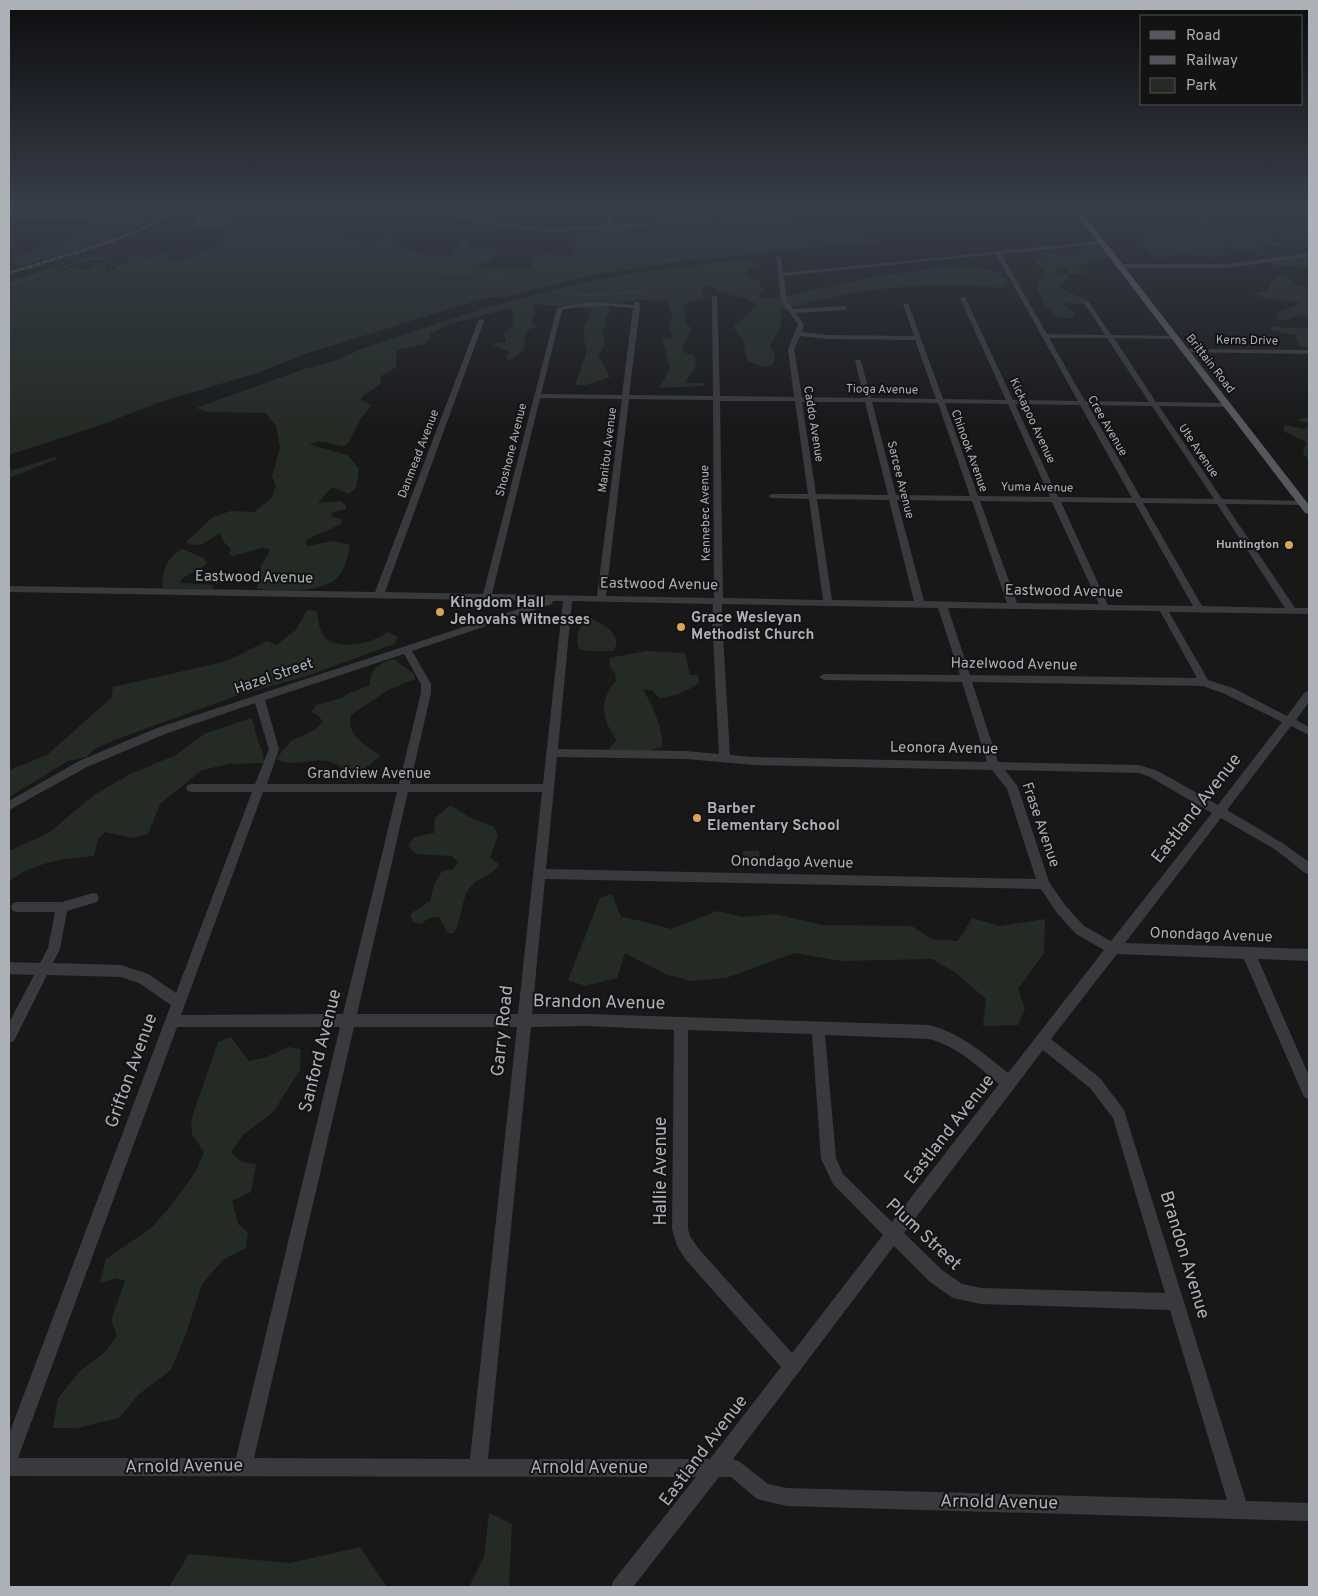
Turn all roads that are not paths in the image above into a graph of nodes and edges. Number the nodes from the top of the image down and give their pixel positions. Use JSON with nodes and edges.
{"nodes":[{"id":1,"x":782,"y":281,"type":"edge"},
{"id":2,"x":1014,"y":281,"type":"edge"},
{"id":3,"x":1132,"y":281,"type":"edge"},
{"id":4,"x":715,"y":297,"type":"dead end"},
{"id":5,"x":963,"y":298,"type":"dead end"},
{"id":6,"x":1087,"y":303,"type":"dead end"},
{"id":7,"x":906,"y":304,"type":"dead end"},
{"id":8,"x":637,"y":305,"type":"joint"},
{"id":9,"x":845,"y":308,"type":"dead end"},
{"id":10,"x":792,"y":311,"type":"junction"},
{"id":11,"x":481,"y":321,"type":"dead end"},
{"id":12,"x":800,"y":334,"type":"junction"},
{"id":13,"x":1044,"y":336,"type":"junction"},
{"id":14,"x":1108,"y":337,"type":"junction"},
{"id":15,"x":1174,"y":337,"type":"junction"},
{"id":16,"x":917,"y":338,"type":"junction"},
{"id":17,"x":1185,"y":351,"type":"junction"},
{"id":18,"x":1309,"y":352,"type":"edge"},
{"id":19,"x":858,"y":361,"type":"dead end"},
{"id":20,"x":538,"y":396,"type":"junction"},
{"id":21,"x":625,"y":397,"type":"junction"},
{"id":22,"x":717,"y":399,"type":"junction"},
{"id":23,"x":798,"y":400,"type":"junction"},
{"id":24,"x":868,"y":401,"type":"junction"},
{"id":25,"x":940,"y":402,"type":"junction"},
{"id":26,"x":1010,"y":403,"type":"junction"},
{"id":27,"x":1081,"y":404,"type":"junction"},
{"id":28,"x":1153,"y":405,"type":"junction"},
{"id":29,"x":1227,"y":405,"type":"junction"},
{"id":30,"x":772,"y":496,"type":"dead end"},
{"id":31,"x":812,"y":496,"type":"junction"},
{"id":32,"x":894,"y":497,"type":"junction"},
{"id":33,"x":974,"y":499,"type":"junction"},
{"id":34,"x":1055,"y":500,"type":"junction"},
{"id":35,"x":1138,"y":501,"type":"junction"},
{"id":36,"x":1219,"y":502,"type":"junction"},
{"id":37,"x":1302,"y":503,"type":"junction"},
{"id":38,"x":1309,"y":512,"type":"edge"},
{"id":39,"x":9,"y":588,"type":"edge"},
{"id":40,"x":379,"y":596,"type":"junction"},
{"id":41,"x":487,"y":597,"type":"junction"},
{"id":42,"x":562,"y":599,"type":"junction"},
{"id":43,"x":601,"y":599,"type":"junction"},
{"id":44,"x":718,"y":601,"type":"junction"},
{"id":45,"x":828,"y":603,"type":"junction"},
{"id":46,"x":920,"y":604,"type":"junction"},
{"id":47,"x":942,"y":605,"type":"junction"},
{"id":48,"x":1014,"y":606,"type":"junction"},
{"id":49,"x":1105,"y":608,"type":"junction"},
{"id":50,"x":1163,"y":609,"type":"junction"},
{"id":51,"x":1198,"y":609,"type":"junction"},
{"id":52,"x":1292,"y":611,"type":"junction"},
{"id":53,"x":1309,"y":611,"type":"edge"},
{"id":54,"x":406,"y":648,"type":"junction"},
{"id":55,"x":824,"y":677,"type":"dead end"},
{"id":56,"x":966,"y":680,"type":"junction"},
{"id":57,"x":1204,"y":682,"type":"junction"},
{"id":58,"x":1309,"y":695,"type":"edge"},
{"id":59,"x":259,"y":698,"type":"junction"},
{"id":60,"x":1291,"y":721,"type":"junction"},
{"id":61,"x":1309,"y":731,"type":"edge"},
{"id":62,"x":552,"y":753,"type":"junction"},
{"id":63,"x":725,"y":759,"type":"junction"},
{"id":64,"x":994,"y":765,"type":"junction"},
{"id":65,"x":192,"y":788,"type":"dead end"},
{"id":66,"x":260,"y":788,"type":"junction"},
{"id":67,"x":546,"y":788,"type":"junction"},
{"id":68,"x":404,"y":789,"type":"junction"},
{"id":69,"x":9,"y":806,"type":"edge"},
{"id":70,"x":1218,"y":812,"type":"junction"},
{"id":71,"x":1309,"y":869,"type":"edge"},
{"id":72,"x":539,"y":874,"type":"junction"},
{"id":73,"x":1044,"y":884,"type":"junction"},
{"id":74,"x":93,"y":898,"type":"dead end"},
{"id":75,"x":17,"y":907,"type":"dead end"},
{"id":76,"x":62,"y":908,"type":"junction"},
{"id":77,"x":1112,"y":948,"type":"junction"},
{"id":78,"x":1248,"y":954,"type":"junction"},
{"id":79,"x":1309,"y":955,"type":"edge"},
{"id":80,"x":9,"y":968,"type":"edge"},
{"id":81,"x":44,"y":968,"type":"junction"},
{"id":82,"x":178,"y":1002,"type":"junction"},
{"id":83,"x":172,"y":1021,"type":"junction"},
{"id":84,"x":347,"y":1021,"type":"junction"},
{"id":85,"x":523,"y":1022,"type":"junction"},
{"id":86,"x":681,"y":1024,"type":"junction"},
{"id":87,"x":818,"y":1029,"type":"junction"},
{"id":88,"x":9,"y":1036,"type":"edge"},
{"id":89,"x":1043,"y":1041,"type":"junction"},
{"id":90,"x":1009,"y":1084,"type":"junction"},
{"id":91,"x":1309,"y":1092,"type":"edge"},
{"id":92,"x":893,"y":1236,"type":"junction"},
{"id":93,"x":1176,"y":1302,"type":"junction"},
{"id":94,"x":792,"y":1366,"type":"junction"},
{"id":95,"x":9,"y":1457,"type":"edge"},
{"id":96,"x":9,"y":1467,"type":"edge"},
{"id":97,"x":243,"y":1467,"type":"junction"},
{"id":98,"x":478,"y":1468,"type":"junction"},
{"id":99,"x":716,"y":1469,"type":"junction"},
{"id":100,"x":1240,"y":1509,"type":"junction"},
{"id":101,"x":1309,"y":1512,"type":"edge"},
{"id":102,"x":621,"y":1587,"type":"edge"}],
"edges":[{"from":1,"to":10,"type":"street"},
{"from":2,"to":13,"type":"street","name":"Cree Avenue"},
{"from":3,"to":15,"type":"main road","name":"Brittain Road"},
{"from":4,"to":22,"type":"street","name":"Kennebec Avenue"},
{"from":5,"to":26,"type":"street","name":"Kickapoo Avenue"},
{"from":6,"to":14,"type":"street","name":"Ute Avenue"},
{"from":7,"to":16,"type":"street","name":"Chinook Avenue"},
{"from":8,"to":20,"type":"street","name":"Shoshone Avenue"},
{"from":8,"to":21,"type":"street","name":"Manitou Avenue"},
{"from":9,"to":10,"type":"street"},
{"from":10,"to":12,"type":"street"},
{"from":11,"to":40,"type":"street","name":"Danmead Avenue"},
{"from":12,"to":16,"type":"street"},
{"from":12,"to":23,"type":"street","name":"Caddo Avenue"},
{"from":13,"to":14,"type":"street"},
{"from":13,"to":27,"type":"street","name":"Cree Avenue"},
{"from":14,"to":15,"type":"street"},
{"from":14,"to":28,"type":"street","name":"Ute Avenue"},
{"from":15,"to":17,"type":"main road","name":"Brittain Road"},
{"from":16,"to":25,"type":"street","name":"Chinook Avenue"},
{"from":17,"to":18,"type":"street","name":"Kerns Drive"},
{"from":17,"to":29,"type":"main road","name":"Brittain Road"},
{"from":19,"to":24,"type":"street","name":"Sarcee Avenue"},
{"from":20,"to":21,"type":"street","name":"Tioga Avenue"},
{"from":20,"to":41,"type":"street","name":"Shoshone Avenue"},
{"from":21,"to":22,"type":"street","name":"Tioga Avenue"},
{"from":21,"to":43,"type":"street","name":"Manitou Avenue"},
{"from":22,"to":23,"type":"street","name":"Tioga Avenue"},
{"from":22,"to":44,"type":"street","name":"Kennebec Avenue"},
{"from":23,"to":24,"type":"street","name":"Tioga Avenue"},
{"from":23,"to":31,"type":"street","name":"Caddo Avenue"},
{"from":24,"to":25,"type":"street","name":"Tioga Avenue"},
{"from":24,"to":32,"type":"street","name":"Sarcee Avenue"},
{"from":25,"to":26,"type":"street","name":"Tioga Avenue"},
{"from":25,"to":33,"type":"street","name":"Chinook Avenue"},
{"from":26,"to":27,"type":"street","name":"Tioga Avenue"},
{"from":26,"to":34,"type":"street","name":"Kickapoo Avenue"},
{"from":27,"to":28,"type":"street","name":"Tioga Avenue"},
{"from":27,"to":35,"type":"street","name":"Cree Avenue"},
{"from":28,"to":29,"type":"street","name":"Tioga Avenue"},
{"from":28,"to":36,"type":"street","name":"Ute Avenue"},
{"from":29,"to":37,"type":"main road","name":"Brittain Road"},
{"from":30,"to":31,"type":"street","name":"Yuma Avenue"},
{"from":31,"to":32,"type":"street","name":"Yuma Avenue"},
{"from":31,"to":45,"type":"street","name":"Caddo Avenue"},
{"from":32,"to":33,"type":"street","name":"Yuma Avenue"},
{"from":32,"to":46,"type":"street","name":"Sarcee Avenue"},
{"from":33,"to":34,"type":"street","name":"Yuma Avenue"},
{"from":33,"to":48,"type":"street","name":"Chinook Avenue"},
{"from":34,"to":35,"type":"street","name":"Yuma Avenue"},
{"from":34,"to":49,"type":"street","name":"Kickapoo Avenue"},
{"from":35,"to":36,"type":"street","name":"Yuma Avenue"},
{"from":35,"to":51,"type":"street","name":"Cree Avenue"},
{"from":36,"to":37,"type":"street","name":"Yuma Avenue"},
{"from":36,"to":52,"type":"street","name":"Ute Avenue"},
{"from":37,"to":38,"type":"main road","name":"Brittain Road"},
{"from":39,"to":40,"type":"street","name":"Eastwood Avenue"},
{"from":40,"to":41,"type":"street","name":"Eastwood Avenue"},
{"from":41,"to":42,"type":"street","name":"Eastwood Avenue"},
{"from":42,"to":43,"type":"street","name":"Eastwood Avenue"},
{"from":42,"to":54,"type":"street","name":"Hazel Street"},
{"from":42,"to":62,"type":"street","name":"Garry Road"},
{"from":43,"to":44,"type":"street","name":"Eastwood Avenue"},
{"from":44,"to":45,"type":"street","name":"Eastwood Avenue"},
{"from":44,"to":63,"type":"street","name":"Kennebec Avenue"},
{"from":45,"to":46,"type":"street","name":"Eastwood Avenue"},
{"from":46,"to":47,"type":"street","name":"Eastwood Avenue"},
{"from":47,"to":48,"type":"street","name":"Eastwood Avenue"},
{"from":47,"to":56,"type":"street","name":"Frase Avenue"},
{"from":48,"to":49,"type":"street","name":"Eastwood Avenue"},
{"from":49,"to":50,"type":"street","name":"Eastwood Avenue"},
{"from":50,"to":51,"type":"street","name":"Eastwood Avenue"},
{"from":50,"to":57,"type":"street"},
{"from":51,"to":52,"type":"street","name":"Eastwood Avenue"},
{"from":52,"to":53,"type":"street","name":"Eastwood Avenue"},
{"from":54,"to":59,"type":"street","name":"Hazel Street"},
{"from":54,"to":68,"type":"street","name":"Sanford Avenue"},
{"from":55,"to":56,"type":"street","name":"Hazelwood Avenue"},
{"from":56,"to":57,"type":"street","name":"Hazelwood Avenue"},
{"from":56,"to":64,"type":"street","name":"Frase Avenue"},
{"from":57,"to":60,"type":"street","name":"Hazelwood Avenue"},
{"from":58,"to":60,"type":"street","name":"Eastland Avenue"},
{"from":59,"to":66,"type":"street","name":"Grifton Avenue"},
{"from":59,"to":69,"type":"street","name":"Hazel Street"},
{"from":60,"to":61,"type":"street","name":"Hazelwood Avenue"},
{"from":60,"to":70,"type":"street","name":"Eastland Avenue"},
{"from":62,"to":63,"type":"street","name":"Leonora Avenue"},
{"from":62,"to":67,"type":"street","name":"Garry Road"},
{"from":63,"to":64,"type":"street","name":"Leonora Avenue"},
{"from":64,"to":70,"type":"street","name":"Leonora Avenue"},
{"from":64,"to":73,"type":"street","name":"Frase Avenue"},
{"from":65,"to":66,"type":"street","name":"Grandview Avenue"},
{"from":66,"to":68,"type":"street","name":"Grandview Avenue"},
{"from":66,"to":82,"type":"street","name":"Grifton Avenue"},
{"from":67,"to":68,"type":"street","name":"Grandview Avenue"},
{"from":67,"to":72,"type":"street","name":"Garry Road"},
{"from":68,"to":84,"type":"street","name":"Sanford Avenue"},
{"from":70,"to":71,"type":"street","name":"Leonora Avenue"},
{"from":70,"to":77,"type":"street","name":"Eastland Avenue"},
{"from":72,"to":73,"type":"street","name":"Onondago Avenue"},
{"from":72,"to":85,"type":"street","name":"Garry Road"},
{"from":73,"to":77,"type":"street","name":"Frase Avenue"},
{"from":74,"to":76,"type":"street"},
{"from":75,"to":76,"type":"street"},
{"from":76,"to":81,"type":"street"},
{"from":77,"to":78,"type":"street","name":"Onondago Avenue"},
{"from":77,"to":89,"type":"street","name":"Eastland Avenue"},
{"from":78,"to":79,"type":"street","name":"Onondago Avenue"},
{"from":78,"to":91,"type":"street"},
{"from":80,"to":81,"type":"street"},
{"from":81,"to":82,"type":"street"},
{"from":81,"to":88,"type":"street"},
{"from":82,"to":83,"type":"street","name":"Grifton Avenue"},
{"from":83,"to":84,"type":"street","name":"Brandon Avenue"},
{"from":83,"to":95,"type":"street","name":"Grifton Avenue"},
{"from":84,"to":85,"type":"street","name":"Brandon Avenue"},
{"from":84,"to":97,"type":"street","name":"Sanford Avenue"},
{"from":85,"to":86,"type":"street","name":"Brandon Avenue"},
{"from":85,"to":98,"type":"street","name":"Garry Road"},
{"from":86,"to":87,"type":"street","name":"Brandon Avenue"},
{"from":86,"to":94,"type":"street","name":"Hallie Avenue"},
{"from":87,"to":90,"type":"street","name":"Brandon Avenue"},
{"from":87,"to":92,"type":"street","name":"Plum Street"},
{"from":89,"to":90,"type":"street","name":"Eastland Avenue"},
{"from":89,"to":93,"type":"street","name":"Brandon Avenue"},
{"from":90,"to":92,"type":"street","name":"Eastland Avenue"},
{"from":92,"to":93,"type":"street","name":"Plum Street"},
{"from":92,"to":94,"type":"street","name":"Eastland Avenue"},
{"from":93,"to":100,"type":"street","name":"Brandon Avenue"},
{"from":94,"to":99,"type":"street","name":"Eastland Avenue"},
{"from":96,"to":97,"type":"street","name":"Arnold Avenue"},
{"from":97,"to":98,"type":"street","name":"Arnold Avenue"},
{"from":98,"to":99,"type":"street","name":"Arnold Avenue"},
{"from":99,"to":100,"type":"street","name":"Arnold Avenue"},
{"from":99,"to":102,"type":"street","name":"Eastland Avenue"},
{"from":100,"to":101,"type":"street","name":"Arnold Avenue"}]}
